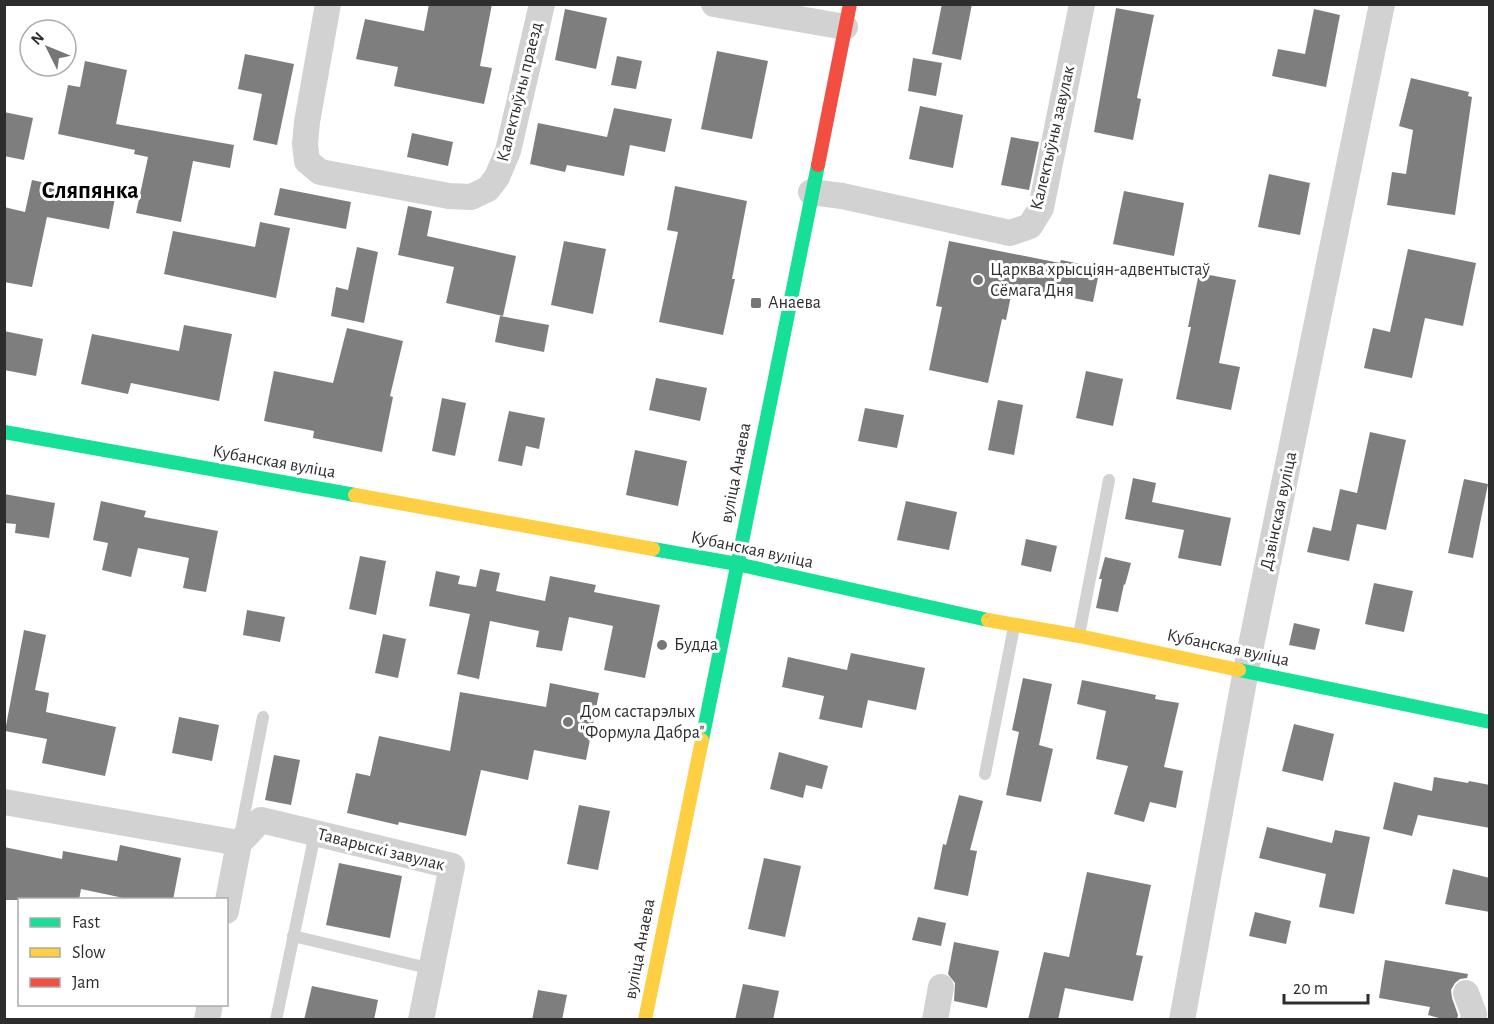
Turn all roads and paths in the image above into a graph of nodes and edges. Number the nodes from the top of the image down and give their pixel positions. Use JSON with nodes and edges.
{"nodes":[{"id":1,"x":328,"y":4,"type":"edge"},
{"id":2,"x":542,"y":4,"type":"edge"},
{"id":3,"x":714,"y":4,"type":"edge"},
{"id":4,"x":1082,"y":4,"type":"edge"},
{"id":5,"x":1382,"y":4,"type":"edge"},
{"id":6,"x":848,"y":16,"type":"edge"},
{"id":7,"x":811,"y":192,"type":"junction"},
{"id":8,"x":4,"y":432,"type":"edge"},
{"id":9,"x":1109,"y":480,"type":"dead end"},
{"id":10,"x":736,"y":564,"type":"junction"},
{"id":11,"x":1015,"y":626,"type":"junction"},
{"id":12,"x":1079,"y":636,"type":"junction"},
{"id":13,"x":1246,"y":670,"type":"junction"},
{"id":14,"x":263,"y":717,"type":"dead end"},
{"id":15,"x":1490,"y":722,"type":"edge"},
{"id":16,"x":985,"y":774,"type":"dead end"},
{"id":17,"x":4,"y":802,"type":"edge"},
{"id":18,"x":315,"y":834,"type":"junction"},
{"id":19,"x":239,"y":843,"type":"junction"},
{"id":20,"x":228,"y":901,"type":"edge"},
{"id":21,"x":293,"y":936,"type":"junction"},
{"id":22,"x":432,"y":969,"type":"junction"},
{"id":23,"x":941,"y":987,"type":"dead end"},
{"id":24,"x":1466,"y":993,"type":"dead end"},
{"id":25,"x":276,"y":1020,"type":"edge"},
{"id":26,"x":421,"y":1020,"type":"edge"},
{"id":27,"x":645,"y":1020,"type":"edge"},
{"id":28,"x":935,"y":1020,"type":"edge"},
{"id":29,"x":1182,"y":1020,"type":"edge"},
{"id":30,"x":1473,"y":1020,"type":"edge"}],
"edges":[{"from":1,"to":2,"type":"street","name":"Калектыўны праезд"},
{"from":3,"to":6,"type":"street"},
{"from":4,"to":7,"type":"street","name":"Калектыўны завулак"},
{"from":5,"to":13,"type":"street","name":"Дзвінская вуліца"},
{"from":6,"to":7,"type":"street","name":"вуліца Анаева"},
{"from":7,"to":10,"type":"street","name":"вуліца Анаева"},
{"from":8,"to":10,"type":"street","name":"Кубанская вуліца"},
{"from":9,"to":12,"type":"lane"},
{"from":10,"to":11,"type":"street","name":"Кубанская вуліца"},
{"from":10,"to":27,"type":"street","name":"вуліца Анаева"},
{"from":11,"to":12,"type":"street","name":"Кубанская вуліца"},
{"from":11,"to":16,"type":"lane"},
{"from":12,"to":13,"type":"street","name":"Кубанская вуліца"},
{"from":13,"to":15,"type":"street","name":"Кубанская вуліца"},
{"from":13,"to":29,"type":"street","name":"Дзвінская вуліца"},
{"from":14,"to":19,"type":"lane"},
{"from":17,"to":19,"type":"street"},
{"from":18,"to":19,"type":"street","name":"Таварыскі завулак"},
{"from":18,"to":21,"type":"lane"},
{"from":18,"to":22,"type":"street","name":"Таварыскі завулак"},
{"from":19,"to":20,"type":"street"},
{"from":21,"to":22,"type":"lane"},
{"from":21,"to":25,"type":"lane"},
{"from":22,"to":26,"type":"street","name":"Таварыскі завулак"},
{"from":23,"to":28,"type":"street"},
{"from":24,"to":30,"type":"street"}]}
